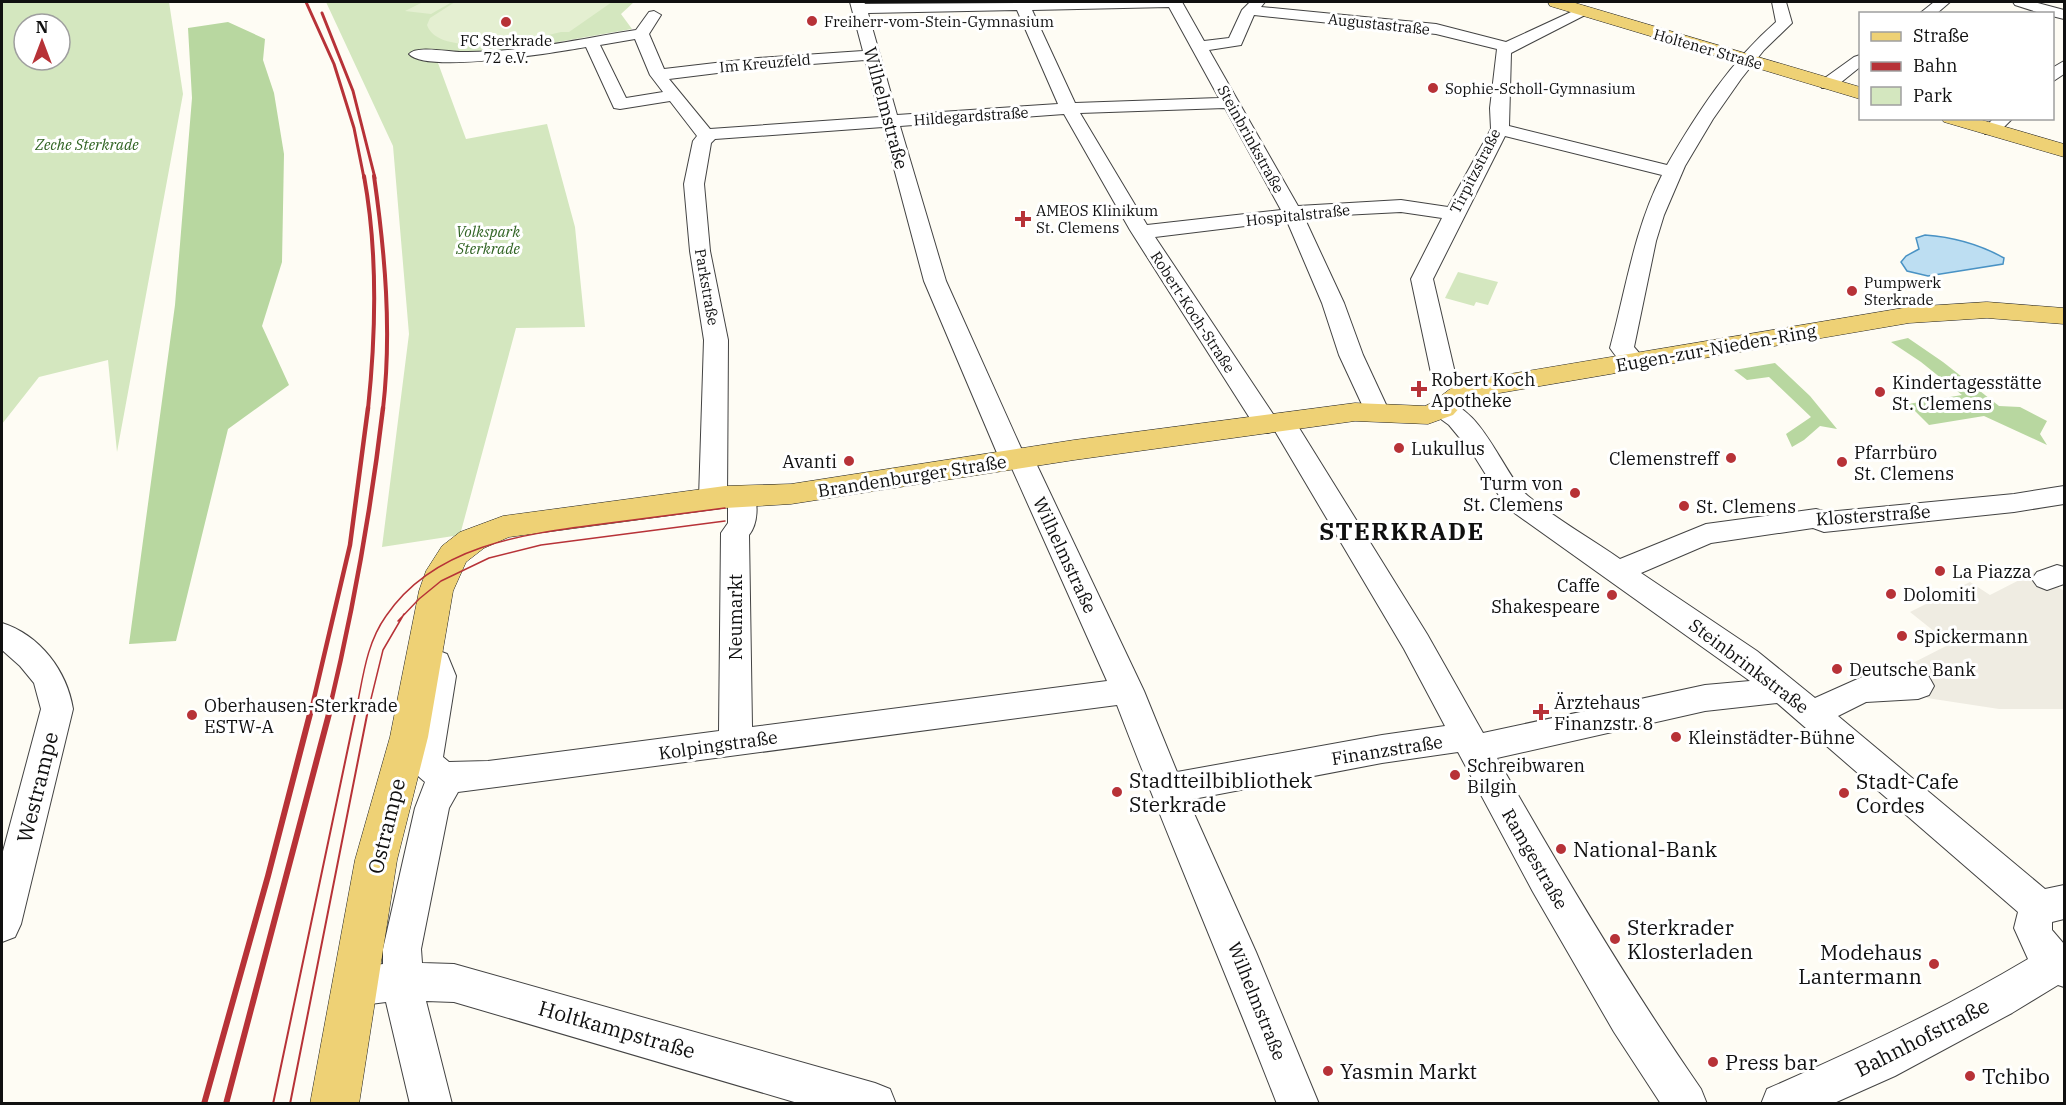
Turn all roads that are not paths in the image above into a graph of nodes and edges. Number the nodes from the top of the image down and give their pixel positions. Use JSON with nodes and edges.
{"nodes":[{"id":1,"x":1175,"y":2,"type":"edge"},
{"id":2,"x":1556,"y":2,"type":"edge"},
{"id":3,"x":1779,"y":2,"type":"edge"},
{"id":4,"x":1942,"y":2,"type":"edge"},
{"id":5,"x":2020,"y":2,"type":"edge"},
{"id":6,"x":858,"y":5,"type":"edge"},
{"id":7,"x":1023,"y":6,"type":"junction"},
{"id":8,"x":1254,"y":6,"type":"edge"},
{"id":9,"x":1584,"y":10,"type":"junction"},
{"id":10,"x":1929,"y":12,"type":"edge"},
{"id":11,"x":2054,"y":12,"type":"edge"},
{"id":12,"x":654,"y":15,"type":"dead end"},
{"id":13,"x":641,"y":34,"type":"junction"},
{"id":14,"x":591,"y":42,"type":"junction"},
{"id":15,"x":1198,"y":47,"type":"junction"},
{"id":16,"x":1508,"y":47,"type":"junction"},
{"id":17,"x":417,"y":54,"type":"dead end"},
{"id":18,"x":872,"y":55,"type":"junction"},
{"id":19,"x":1748,"y":60,"type":"junction"},
{"id":20,"x":1859,"y":61,"type":"edge"},
{"id":21,"x":658,"y":75,"type":"junction"},
{"id":22,"x":1828,"y":84,"type":"junction"},
{"id":23,"x":1859,"y":93,"type":"edge"},
{"id":24,"x":672,"y":96,"type":"junction"},
{"id":25,"x":1232,"y":103,"type":"junction"},
{"id":26,"x":1069,"y":108,"type":"junction"},
{"id":27,"x":1967,"y":120,"type":"edge"},
{"id":28,"x":889,"y":123,"type":"junction"},
{"id":29,"x":1998,"y":124,"type":"edge"},
{"id":30,"x":1500,"y":129,"type":"junction"},
{"id":31,"x":710,"y":134,"type":"junction"},
{"id":32,"x":2064,"y":151,"type":"edge"},
{"id":33,"x":1674,"y":172,"type":"junction"},
{"id":34,"x":1292,"y":213,"type":"junction"},
{"id":35,"x":1454,"y":214,"type":"junction"},
{"id":36,"x":1142,"y":232,"type":"junction"},
{"id":37,"x":2064,"y":316,"type":"edge"},
{"id":38,"x":1635,"y":362,"type":"junction"},
{"id":39,"x":1443,"y":373,"type":"dead end"},
{"id":40,"x":1443,"y":409,"type":"junction"},
{"id":41,"x":1377,"y":411,"type":"junction"},
{"id":42,"x":1275,"y":424,"type":"junction"},
{"id":43,"x":1021,"y":459,"type":"junction"},
{"id":44,"x":728,"y":497,"type":"junction"},
{"id":45,"x":2062,"y":498,"type":"edge"},
{"id":46,"x":454,"y":554,"type":"joint"},
{"id":47,"x":1617,"y":571,"type":"junction"},
{"id":48,"x":2,"y":634,"type":"edge"},
{"id":49,"x":424,"y":657,"type":"junction"},
{"id":50,"x":1918,"y":686,"type":"dead end"},
{"id":51,"x":1784,"y":690,"type":"junction"},
{"id":52,"x":1128,"y":691,"type":"junction"},
{"id":53,"x":1812,"y":714,"type":"junction"},
{"id":54,"x":736,"y":742,"type":"junction"},
{"id":55,"x":1470,"y":743,"type":"junction"},
{"id":56,"x":448,"y":778,"type":"junction"},
{"id":57,"x":1166,"y":789,"type":"junction"},
{"id":58,"x":2052,"y":905,"type":"edge"},
{"id":59,"x":2,"y":924,"type":"edge"},
{"id":60,"x":2061,"y":966,"type":"edge"},
{"id":61,"x":403,"y":981,"type":"junction"},
{"id":62,"x":355,"y":987,"type":"junction"},
{"id":63,"x":334,"y":1104,"type":"edge"},
{"id":64,"x":431,"y":1104,"type":"edge"},
{"id":65,"x":875,"y":1104,"type":"edge"},
{"id":66,"x":1298,"y":1104,"type":"edge"},
{"id":67,"x":1686,"y":1104,"type":"edge"},
{"id":68,"x":1782,"y":1104,"type":"edge"}],
"edges":[{"from":1,"to":7,"type":"street"},
{"from":1,"to":15,"type":"street","name":"Steinbrinkstraße"},
{"from":2,"to":9,"type":"main road","name":"Holtener Straße"},
{"from":3,"to":19,"type":"street"},
{"from":4,"to":10,"type":"street"},
{"from":5,"to":11,"type":"street"},
{"from":6,"to":7,"type":"street"},
{"from":6,"to":18,"type":"street","name":"Wilhelmstraße"},
{"from":7,"to":26,"type":"street","name":"Robert-Koch-Straße"},
{"from":8,"to":15,"type":"street"},
{"from":8,"to":16,"type":"street","name":"Augustastraße"},
{"from":9,"to":16,"type":"street"},
{"from":9,"to":19,"type":"main road","name":"Holtener Straße"},
{"from":12,"to":13,"type":"street"},
{"from":13,"to":14,"type":"street"},
{"from":13,"to":21,"type":"street"},
{"from":14,"to":17,"type":"street"},
{"from":14,"to":24,"type":"street"},
{"from":15,"to":25,"type":"street","name":"Steinbrinkstraße"},
{"from":16,"to":30,"type":"street","name":"Tirpitzstraße"},
{"from":18,"to":21,"type":"street","name":"Im Kreuzfeld"},
{"from":18,"to":28,"type":"street","name":"Wilhelmstraße"},
{"from":19,"to":22,"type":"main road","name":"Holtener Straße"},
{"from":19,"to":33,"type":"street"},
{"from":20,"to":22,"type":"street"},
{"from":21,"to":24,"type":"street"},
{"from":22,"to":23,"type":"main road","name":"Holtener Straße"},
{"from":24,"to":31,"type":"street"},
{"from":25,"to":26,"type":"street","name":"Hildegardstraße"},
{"from":25,"to":34,"type":"street","name":"Steinbrinkstraße"},
{"from":26,"to":28,"type":"street","name":"Hildegardstraße"},
{"from":26,"to":36,"type":"street","name":"Robert-Koch-Straße"},
{"from":27,"to":29,"type":"main road"},
{"from":28,"to":31,"type":"street","name":"Hildegardstraße"},
{"from":28,"to":43,"type":"street","name":"Wilhelmstraße"},
{"from":29,"to":32,"type":"main road"},
{"from":30,"to":33,"type":"street"},
{"from":30,"to":35,"type":"street","name":"Tirpitzstraße"},
{"from":31,"to":44,"type":"street","name":"Parkstraße"},
{"from":33,"to":38,"type":"street"},
{"from":34,"to":35,"type":"street","name":"Hospitalstraße"},
{"from":34,"to":36,"type":"street","name":"Hospitalstraße"},
{"from":34,"to":41,"type":"street","name":"Steinbrinkstraße"},
{"from":35,"to":39,"type":"street","name":"Tirpitzstraße"},
{"from":36,"to":42,"type":"street","name":"Robert-Koch-Straße"},
{"from":37,"to":38,"type":"main road","name":"Eugen-zur-Nieden-Ring"},
{"from":38,"to":40,"type":"main road","name":"Eugen-zur-Nieden-Ring"},
{"from":40,"to":41,"type":"main road","name":"Eugen-zur-Nieden-Ring"},
{"from":40,"to":47,"type":"street","name":"Steinbrinkstraße"},
{"from":41,"to":42,"type":"main road","name":"Brandenburger Straße"},
{"from":42,"to":43,"type":"main road","name":"Brandenburger Straße"},
{"from":42,"to":55,"type":"street","name":"Ramgestraße"},
{"from":43,"to":44,"type":"main road","name":"Brandenburger Straße"},
{"from":43,"to":52,"type":"street","name":"Wilhelmstraße"},
{"from":44,"to":46,"type":"main road","name":"Brandenburger Straße"},
{"from":44,"to":54,"type":"street","name":"Neumarkt"},
{"from":45,"to":47,"type":"street","name":"Klosterstraße"},
{"from":46,"to":49,"type":"main road","name":"Ostrampe"},
{"from":47,"to":51,"type":"street","name":"Steinbrinkstraße"},
{"from":48,"to":59,"type":"street","name":"Westrampe"},
{"from":49,"to":56,"type":"street"},
{"from":49,"to":62,"type":"main road","name":"Ostrampe"},
{"from":50,"to":53,"type":"street"},
{"from":51,"to":53,"type":"street","name":"Steinbrinkstraße"},
{"from":51,"to":55,"type":"street","name":"Finanzstraße"},
{"from":52,"to":54,"type":"street","name":"Kolpingstraße"},
{"from":52,"to":57,"type":"street","name":"Wilhelmstraße"},
{"from":53,"to":58,"type":"street","name":"Steinbrinkstraße"},
{"from":54,"to":56,"type":"street","name":"Kolpingstraße"},
{"from":55,"to":57,"type":"street","name":"Finanzstraße"},
{"from":55,"to":67,"type":"street","name":"Ramgestraße"},
{"from":56,"to":61,"type":"street"},
{"from":57,"to":66,"type":"street","name":"Wilhelmstraße"},
{"from":58,"to":60,"type":"street","name":"Bahnhofstraße"},
{"from":60,"to":68,"type":"street","name":"Bahnhofstraße"},
{"from":61,"to":62,"type":"street","name":"Holtkampstraße"},
{"from":61,"to":64,"type":"street"},
{"from":61,"to":65,"type":"street","name":"Holtkampstraße"},
{"from":62,"to":63,"type":"main road","name":"Ostrampe"}]}
